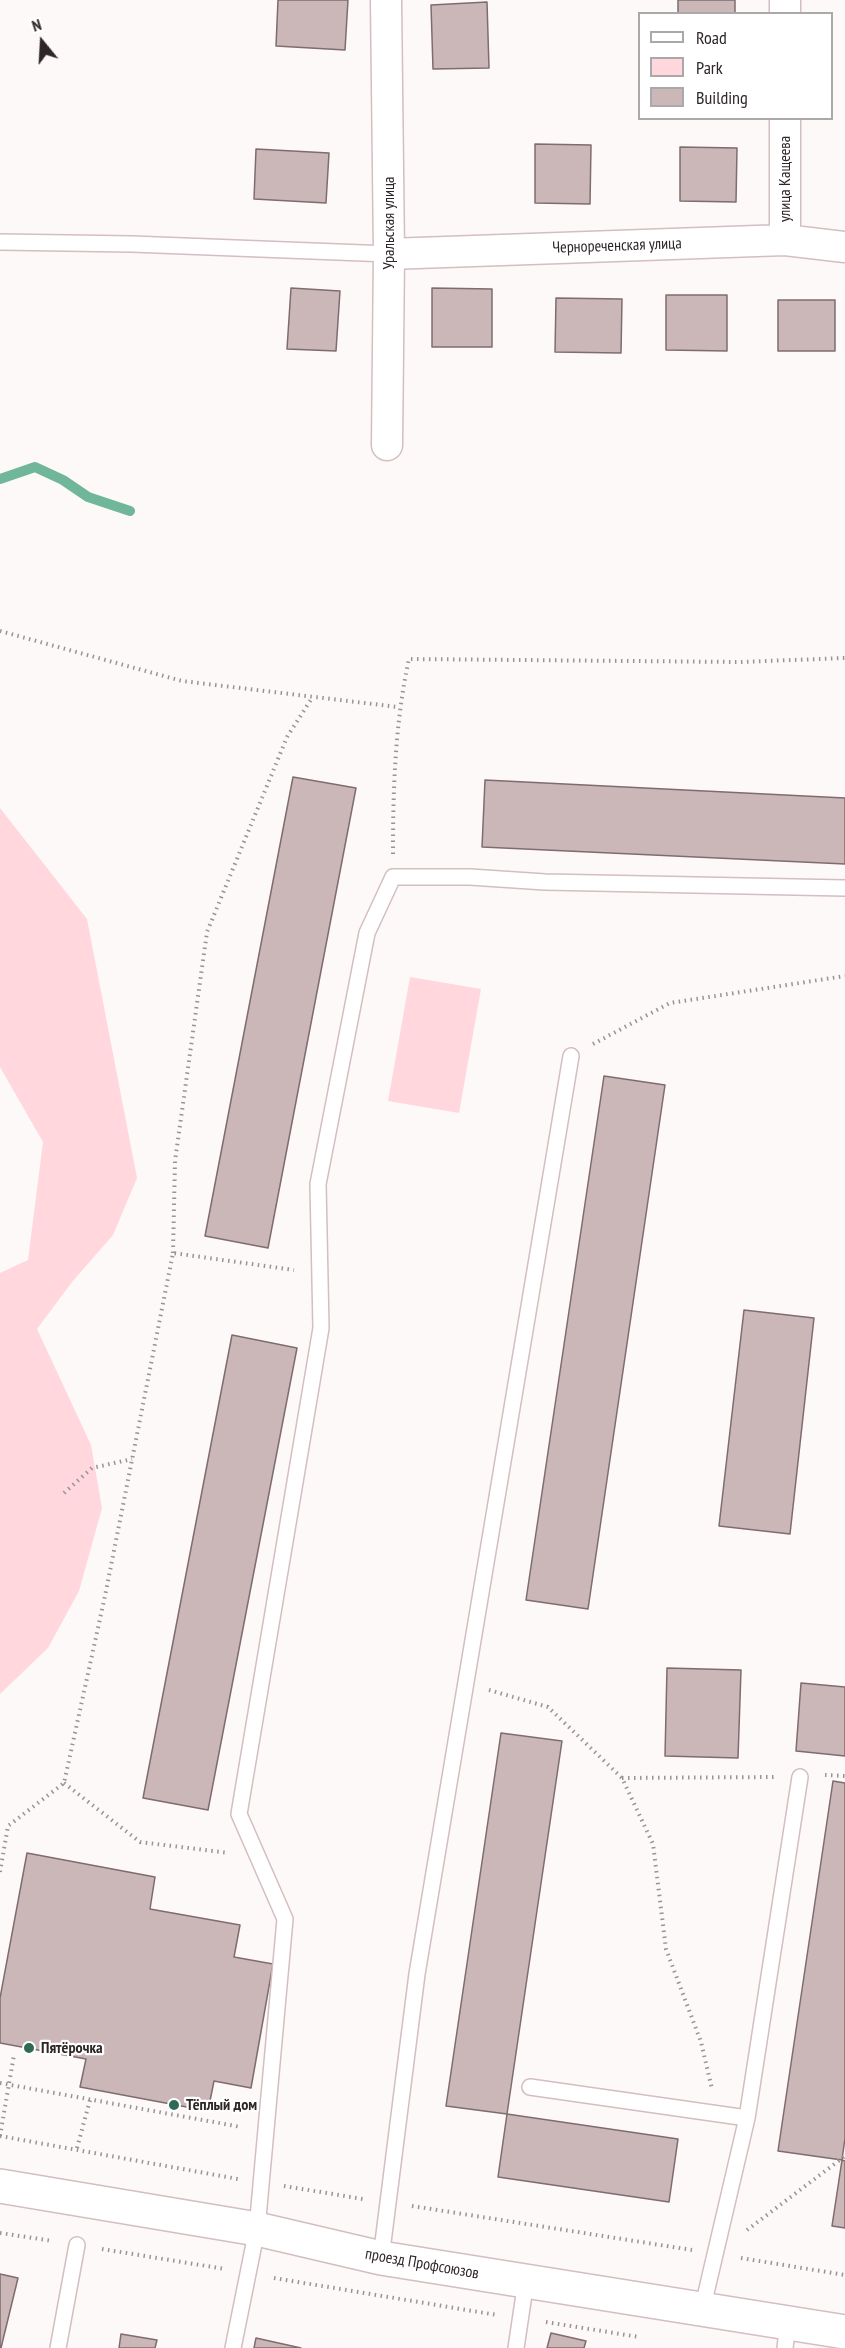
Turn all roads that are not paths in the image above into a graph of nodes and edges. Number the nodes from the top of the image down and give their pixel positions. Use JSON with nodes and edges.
{"nodes":[{"id":1,"x":387,"y":0,"type":"edge"},
{"id":2,"x":785,"y":120,"type":"edge"},
{"id":3,"x":785,"y":240,"type":"junction"},
{"id":4,"x":0,"y":242,"type":"edge"},
{"id":5,"x":845,"y":247,"type":"edge"},
{"id":6,"x":389,"y":254,"type":"junction"},
{"id":7,"x":387,"y":445,"type":"dead end"},
{"id":8,"x":845,"y":888,"type":"edge"},
{"id":9,"x":571,"y":1056,"type":"road end"},
{"id":10,"x":800,"y":1777,"type":"road end"},
{"id":11,"x":530,"y":2087,"type":"dead end"},
{"id":12,"x":747,"y":2118,"type":"junction"},
{"id":13,"x":0,"y":2186,"type":"edge"},
{"id":14,"x":257,"y":2229,"type":"junction"},
{"id":15,"x":77,"y":2245,"type":"road end"},
{"id":16,"x":381,"y":2258,"type":"junction"},
{"id":17,"x":526,"y":2281,"type":"junction"},
{"id":18,"x":702,"y":2310,"type":"junction"},
{"id":19,"x":845,"y":2332,"type":"edge"},
{"id":20,"x":787,"y":2336,"type":"edge"},
{"id":21,"x":58,"y":2348,"type":"edge"},
{"id":22,"x":233,"y":2348,"type":"edge"},
{"id":23,"x":516,"y":2348,"type":"edge"}],
"edges":[{"from":1,"to":6,"type":"street","name":"Уральская улица"},
{"from":2,"to":3,"type":"street","name":"улица Кащеева"},
{"from":3,"to":5,"type":"street","name":"Чернореченская улица"},
{"from":3,"to":6,"type":"street","name":"Чернореченская улица"},
{"from":4,"to":6,"type":"lane"},
{"from":6,"to":7,"type":"street","name":"Уральская улица"},
{"from":8,"to":14,"type":"lane"},
{"from":9,"to":16,"type":"lane"},
{"from":10,"to":12,"type":"lane"},
{"from":11,"to":12,"type":"lane"},
{"from":12,"to":18,"type":"lane"},
{"from":13,"to":14,"type":"main road","name":"проезд Профсоюзов"},
{"from":14,"to":16,"type":"main road","name":"проезд Профсоюзов"},
{"from":14,"to":22,"type":"lane"},
{"from":15,"to":21,"type":"lane"},
{"from":16,"to":17,"type":"main road","name":"проезд Профсоюзов"},
{"from":17,"to":18,"type":"main road","name":"проезд Профсоюзов"},
{"from":17,"to":23,"type":"lane"},
{"from":18,"to":20,"type":"main road","name":"проезд Профсоюзов"},
{"from":19,"to":20,"type":"main road","name":"проезд Профсоюзов"}]}
